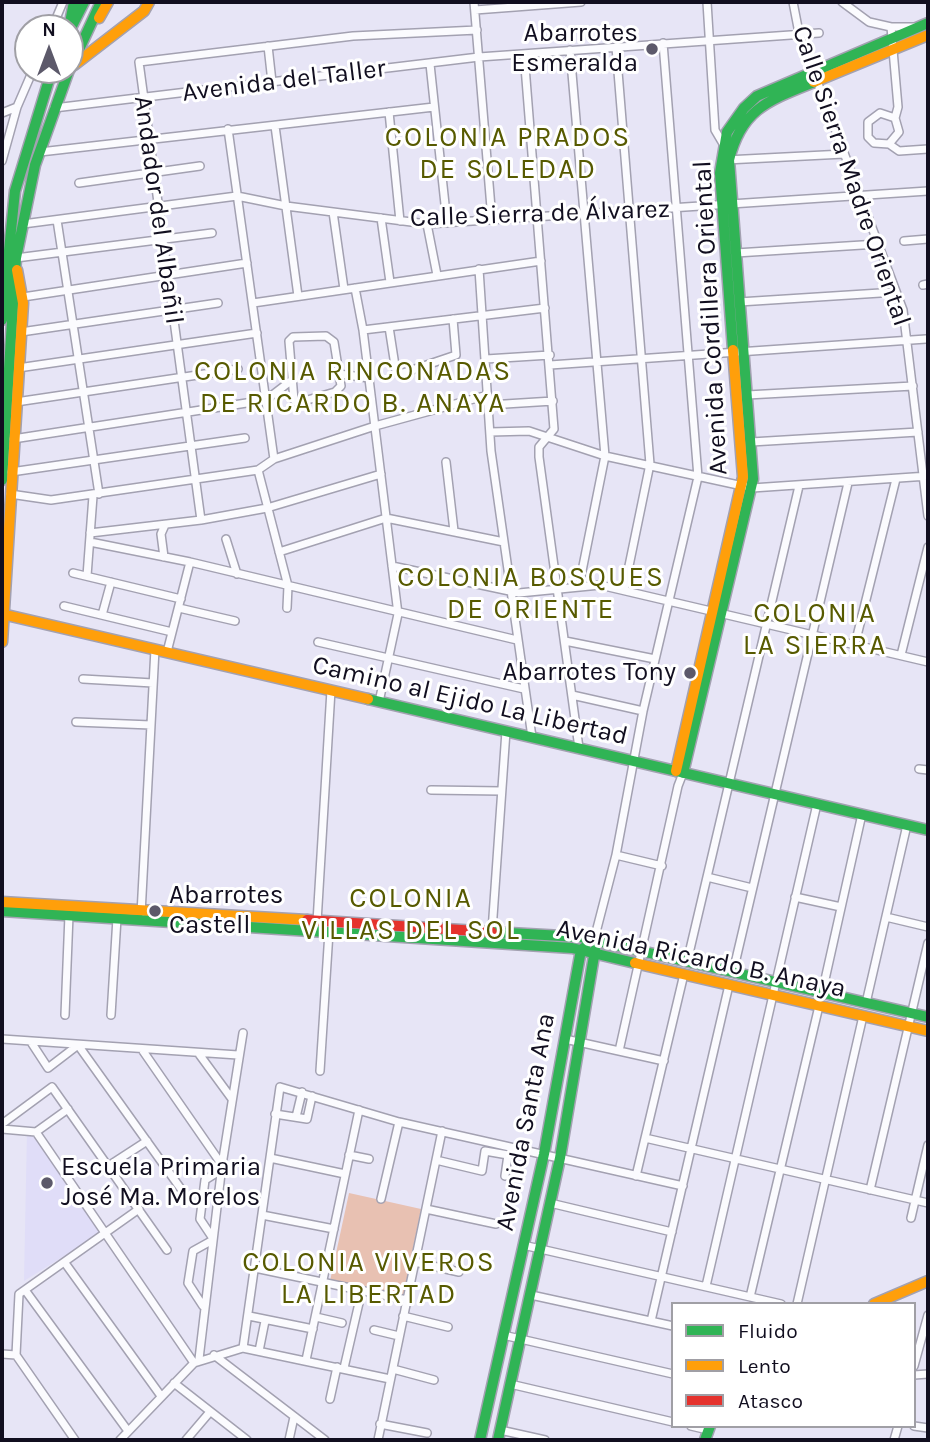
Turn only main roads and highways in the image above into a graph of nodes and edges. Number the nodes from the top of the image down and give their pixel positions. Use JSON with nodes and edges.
{"nodes":[{"id":1,"x":101,"y":2,"type":"edge"},
{"id":2,"x":108,"y":2,"type":"edge"},
{"id":3,"x":149,"y":2,"type":"edge"},
{"id":4,"x":924,"y":25,"type":"edge"},
{"id":5,"x":928,"y":35,"type":"edge"},
{"id":6,"x":84,"y":38,"type":"edge"},
{"id":7,"x":84,"y":39,"type":"edge"},
{"id":8,"x":84,"y":58,"type":"edge"},
{"id":9,"x":815,"y":76,"type":"junction"},
{"id":10,"x":48,"y":84,"type":"edge"},
{"id":11,"x":64,"y":84,"type":"edge"},
{"id":12,"x":726,"y":158,"type":"junction"},
{"id":13,"x":727,"y":205,"type":"junction"},
{"id":14,"x":10,"y":268,"type":"edge"},
{"id":15,"x":2,"y":320,"type":"edge"},
{"id":16,"x":738,"y":351,"type":"junction"},
{"id":17,"x":2,"y":480,"type":"edge"},
{"id":18,"x":747,"y":487,"type":"junction"},
{"id":19,"x":3,"y":592,"type":"edge"},
{"id":20,"x":2,"y":614,"type":"edge"},
{"id":21,"x":2,"y":642,"type":"edge"},
{"id":22,"x":680,"y":772,"type":"junction"},
{"id":23,"x":928,"y":830,"type":"edge"},
{"id":24,"x":2,"y":902,"type":"edge"},
{"id":25,"x":2,"y":911,"type":"edge"},
{"id":26,"x":141,"y":915,"type":"junction"},
{"id":27,"x":225,"y":920,"type":"junction"},
{"id":28,"x":594,"y":940,"type":"junction"},
{"id":29,"x":581,"y":950,"type":"junction"},
{"id":30,"x":595,"y":954,"type":"junction"},
{"id":31,"x":928,"y":1017,"type":"edge"},
{"id":32,"x":928,"y":1031,"type":"edge"},
{"id":33,"x":928,"y":1281,"type":"edge"},
{"id":34,"x":882,"y":1302,"type":"edge"},
{"id":35,"x":499,"y":1435,"type":"edge"},
{"id":36,"x":480,"y":1440,"type":"edge"}],
"edges":[{"from":1,"to":6,"type":"main road"},
{"from":2,"to":7,"type":"main road"},
{"from":3,"to":8,"type":"main road"},
{"from":4,"to":9,"type":"main road","name":"Avenida Cordillera Oriental"},
{"from":5,"to":9,"type":"main road","name":"Avenida Cordillera Oriental"},
{"from":9,"to":12,"type":"main road","name":"Avenida Cordillera Oriental"},
{"from":9,"to":12,"type":"main road","name":"Avenida Cordillera Oriental"},
{"from":10,"to":14,"type":"main road"},
{"from":11,"to":14,"type":"main road"},
{"from":12,"to":13,"type":"main road","name":"Avenida Cordillera Oriental"},
{"from":13,"to":16,"type":"main road","name":"Avenida Cordillera Oriental"},
{"from":13,"to":16,"type":"main road","name":"Avenida Cordillera Oriental"},
{"from":14,"to":15,"type":"main road"},
{"from":14,"to":17,"type":"main road"},
{"from":14,"to":19,"type":"main road"},
{"from":16,"to":18,"type":"main road","name":"Avenida Cordillera Oriental"},
{"from":16,"to":18,"type":"main road","name":"Avenida Cordillera Oriental"},
{"from":18,"to":22,"type":"main road","name":"Avenida Cordillera Oriental"},
{"from":19,"to":20,"type":"main road"},
{"from":20,"to":21,"type":"main road"},
{"from":20,"to":22,"type":"main road","name":"Camino al Ejido La Libertad"},
{"from":22,"to":23,"type":"main road","name":"Camino al Ejido La Libertad"},
{"from":24,"to":26,"type":"main road","name":"Avenida Ricardo B. Anaya"},
{"from":25,"to":26,"type":"main road","name":"Avenida Ricardo B. Anaya"},
{"from":26,"to":27,"type":"main road","name":"Avenida Ricardo B. Anaya"},
{"from":27,"to":28,"type":"main road","name":"Avenida Ricardo B. Anaya"},
{"from":27,"to":29,"type":"main road","name":"Avenida Ricardo B. Anaya"},
{"from":28,"to":29,"type":"main road"},
{"from":28,"to":30,"type":"main road","name":"Avenida Santa Ana"},
{"from":28,"to":31,"type":"main road","name":"Avenida Ricardo B. Anaya"},
{"from":29,"to":30,"type":"main road","name":"Avenida Ricardo B. Anaya"},
{"from":29,"to":36,"type":"main road","name":"Avenida Santa Ana"},
{"from":30,"to":32,"type":"main road","name":"Avenida Ricardo B. Anaya"},
{"from":30,"to":35,"type":"main road","name":"Avenida Santa Ana"},
{"from":33,"to":34,"type":"main road"}]}
